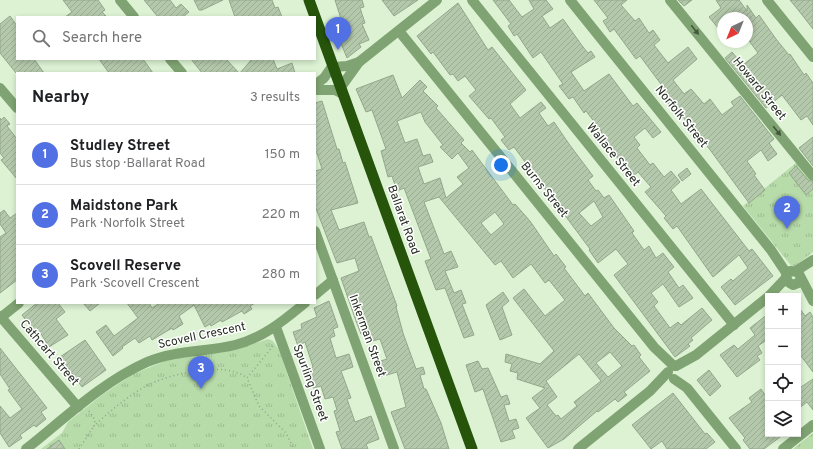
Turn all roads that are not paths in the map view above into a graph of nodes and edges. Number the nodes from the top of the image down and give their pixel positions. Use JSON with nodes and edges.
{"nodes":[{"id":1,"x":120,"y":0,"type":"edge"},
{"id":2,"x":309,"y":0,"type":"edge"},
{"id":3,"x":437,"y":0,"type":"edge"},
{"id":4,"x":472,"y":0,"type":"edge"},
{"id":5,"x":570,"y":0,"type":"edge"},
{"id":6,"x":670,"y":0,"type":"edge"},
{"id":7,"x":767,"y":0,"type":"edge"},
{"id":8,"x":133,"y":16,"type":"edge"},
{"id":9,"x":315,"y":16,"type":"edge"},
{"id":10,"x":316,"y":19,"type":"edge"},
{"id":11,"x":399,"y":31,"type":"junction"},
{"id":12,"x":813,"y":57,"type":"edge"},
{"id":13,"x":171,"y":60,"type":"edge"},
{"id":14,"x":359,"y":62,"type":"junction"},
{"id":15,"x":333,"y":66,"type":"junction"},
{"id":16,"x":181,"y":72,"type":"edge"},
{"id":17,"x":316,"y":84,"type":"edge"},
{"id":18,"x":0,"y":88,"type":"edge"},
{"id":19,"x":316,"y":90,"type":"edge"},
{"id":20,"x":342,"y":91,"type":"junction"},
{"id":21,"x":16,"y":107,"type":"edge"},
{"id":22,"x":813,"y":176,"type":"edge"},
{"id":23,"x":316,"y":234,"type":"edge"},
{"id":24,"x":813,"y":260,"type":"edge"},
{"id":25,"x":813,"y":264,"type":"edge"},
{"id":26,"x":794,"y":277,"type":"junction"},
{"id":27,"x":333,"y":280,"type":"junction"},
{"id":28,"x":774,"y":293,"type":"edge"},
{"id":29,"x":316,"y":294,"type":"edge"},
{"id":30,"x":765,"y":300,"type":"edge"},
{"id":31,"x":813,"y":302,"type":"edge"},
{"id":32,"x":18,"y":304,"type":"edge"},
{"id":33,"x":304,"y":304,"type":"edge"},
{"id":34,"x":0,"y":317,"type":"edge"},
{"id":35,"x":734,"y":325,"type":"junction"},
{"id":36,"x":276,"y":327,"type":"junction"},
{"id":37,"x":674,"y":372,"type":"junction"},
{"id":38,"x":81,"y":406,"type":"junction"},
{"id":39,"x":813,"y":425,"type":"edge"},
{"id":40,"x":26,"y":449,"type":"edge"},
{"id":41,"x":320,"y":449,"type":"edge"},
{"id":42,"x":394,"y":449,"type":"edge"},
{"id":43,"x":472,"y":449,"type":"edge"},
{"id":44,"x":578,"y":449,"type":"edge"},
{"id":45,"x":736,"y":449,"type":"edge"},
{"id":46,"x":783,"y":449,"type":"edge"}],
"edges":[{"from":1,"to":8,"type":"street"},
{"from":2,"to":9,"type":"highway","name":"Ballarat Road"},
{"from":3,"to":11,"type":"street"},
{"from":4,"to":35,"type":"street","name":"Wallace Street"},
{"from":5,"to":26,"type":"street","name":"Norfolk Street"},
{"from":6,"to":22,"type":"street","name":"Howard Street","one_way":true},
{"from":7,"to":12,"type":"street"},
{"from":10,"to":15,"type":"highway","name":"Ballarat Road"},
{"from":11,"to":14,"type":"street"},
{"from":11,"to":37,"type":"street","name":"Burns Street"},
{"from":13,"to":16,"type":"street"},
{"from":14,"to":15,"type":"street"},
{"from":14,"to":20,"type":"street"},
{"from":15,"to":17,"type":"street"},
{"from":15,"to":20,"type":"highway","name":"Ballarat Road"},
{"from":18,"to":21,"type":"street"},
{"from":19,"to":20,"type":"street"},
{"from":20,"to":43,"type":"highway","name":"Ballarat Road"},
{"from":23,"to":27,"type":"street","name":"Inkerman Street"},
{"from":24,"to":26,"type":"street"},
{"from":25,"to":26,"type":"street"},
{"from":26,"to":28,"type":"street"},
{"from":26,"to":31,"type":"street","name":"Norfolk Street"},
{"from":27,"to":29,"type":"street"},
{"from":27,"to":42,"type":"street","name":"Inkerman Street"},
{"from":30,"to":35,"type":"street"},
{"from":32,"to":34,"type":"street"},
{"from":33,"to":36,"type":"street","name":"Scovell Crescent"},
{"from":34,"to":38,"type":"street","name":"Cathcart Street"},
{"from":35,"to":37,"type":"street"},
{"from":36,"to":38,"type":"street","name":"Scovell Crescent"},
{"from":36,"to":41,"type":"street","name":"Spurling Street"},
{"from":37,"to":44,"type":"street"},
{"from":37,"to":45,"type":"street","name":"Burns Street"},
{"from":38,"to":40,"type":"street","name":"Scovell Crescent"},
{"from":39,"to":46,"type":"street"}]}
